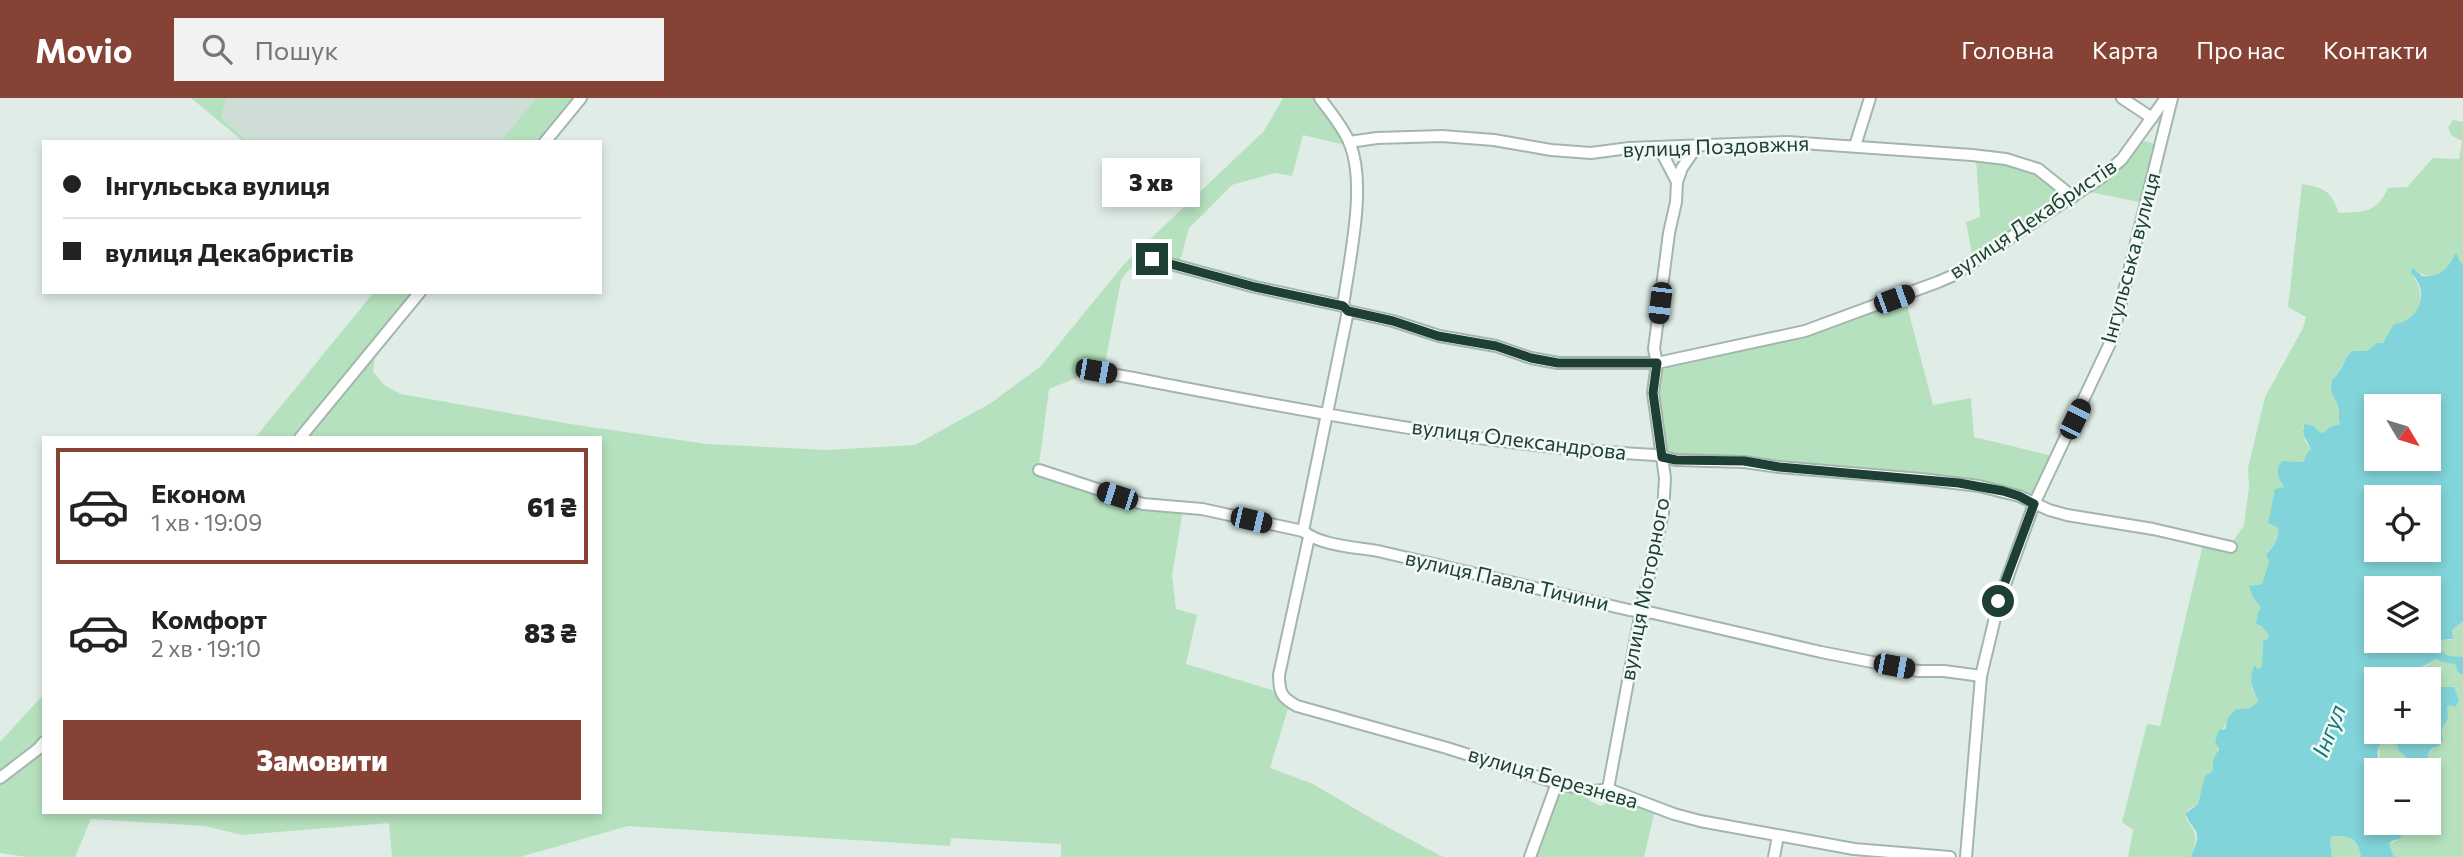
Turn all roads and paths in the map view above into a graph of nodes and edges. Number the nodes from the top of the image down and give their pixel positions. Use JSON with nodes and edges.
{"nodes":[{"id":1,"x":581,"y":98,"type":"edge"},
{"id":2,"x":1320,"y":98,"type":"edge"},
{"id":3,"x":1870,"y":98,"type":"edge"},
{"id":4,"x":2122,"y":98,"type":"edge"},
{"id":5,"x":2166,"y":98,"type":"edge"},
{"id":6,"x":2172,"y":98,"type":"edge"},
{"id":7,"x":2152,"y":118,"type":"junction"},
{"id":8,"x":546,"y":140,"type":"edge"},
{"id":9,"x":1349,"y":142,"type":"junction"},
{"id":10,"x":1697,"y":146,"type":"junction"},
{"id":11,"x":1855,"y":146,"type":"junction"},
{"id":12,"x":1656,"y":147,"type":"junction"},
{"id":13,"x":1677,"y":182,"type":"junction"},
{"id":14,"x":2073,"y":197,"type":"junction"},
{"id":15,"x":1140,"y":259,"type":"dead end"},
{"id":16,"x":418,"y":294,"type":"edge"},
{"id":17,"x":1345,"y":309,"type":"junction"},
{"id":18,"x":1657,"y":363,"type":"junction"},
{"id":19,"x":1096,"y":371,"type":"dead end"},
{"id":20,"x":1326,"y":414,"type":"junction"},
{"id":21,"x":302,"y":436,"type":"edge"},
{"id":22,"x":1662,"y":457,"type":"junction"},
{"id":23,"x":1039,"y":470,"type":"dead end"},
{"id":24,"x":2034,"y":504,"type":"junction"},
{"id":25,"x":1306,"y":534,"type":"junction"},
{"id":26,"x":2231,"y":547,"type":"dead end"},
{"id":27,"x":1641,"y":611,"type":"junction"},
{"id":28,"x":1981,"y":676,"type":"junction"},
{"id":29,"x":42,"y":744,"type":"edge"},
{"id":30,"x":0,"y":778,"type":"edge"},
{"id":31,"x":1557,"y":783,"type":"junction"},
{"id":32,"x":1608,"y":789,"type":"junction"},
{"id":33,"x":1777,"y":836,"type":"junction"},
{"id":34,"x":1530,"y":857,"type":"edge"},
{"id":35,"x":1774,"y":857,"type":"edge"},
{"id":36,"x":1950,"y":857,"type":"edge"},
{"id":37,"x":1966,"y":857,"type":"edge"}],
"edges":[{"from":1,"to":8,"type":"street"},
{"from":2,"to":9,"type":"street"},
{"from":3,"to":11,"type":"street"},
{"from":4,"to":7,"type":"street"},
{"from":5,"to":7,"type":"street","name":"вулиця Декабристів"},
{"from":6,"to":24,"type":"street","name":"Інгульська вулиця"},
{"from":7,"to":14,"type":"street","name":"вулиця Декабристів"},
{"from":9,"to":12,"type":"street","name":"вулиця Поздовжня"},
{"from":9,"to":17,"type":"street"},
{"from":10,"to":11,"type":"street","name":"вулиця Поздовжня"},
{"from":10,"to":12,"type":"street","name":"вулиця Поздовжня"},
{"from":10,"to":13,"type":"street","name":"вулиця Моторного"},
{"from":11,"to":14,"type":"street","name":"вулиця Поздовжня"},
{"from":12,"to":13,"type":"street"},
{"from":13,"to":18,"type":"street","name":"вулиця Моторного"},
{"from":14,"to":18,"type":"street","name":"вулиця Декабристів"},
{"from":15,"to":17,"type":"street","name":"вулиця Декабристів"},
{"from":16,"to":21,"type":"street"},
{"from":17,"to":18,"type":"street","name":"вулиця Декабристів"},
{"from":17,"to":20,"type":"street"},
{"from":18,"to":22,"type":"street","name":"вулиця Моторного"},
{"from":19,"to":20,"type":"street","name":"вулиця Олександрова"},
{"from":20,"to":22,"type":"street","name":"вулиця Олександрова"},
{"from":20,"to":25,"type":"street"},
{"from":22,"to":24,"type":"street","name":"вулиця Олександрова"},
{"from":22,"to":27,"type":"street","name":"вулиця Моторного"},
{"from":23,"to":25,"type":"street","name":"вулиця Павла Тичини"},
{"from":24,"to":26,"type":"street","name":"вулиця Олександрова"},
{"from":24,"to":28,"type":"street","name":"Інгульська вулиця"},
{"from":25,"to":27,"type":"street","name":"вулиця Павла Тичини"},
{"from":25,"to":31,"type":"street","name":"вулиця Березнева"},
{"from":27,"to":28,"type":"street","name":"вулиця Павла Тичини"},
{"from":27,"to":32,"type":"street","name":"вулиця Моторного"},
{"from":28,"to":37,"type":"street","name":"Інгульська вулиця"},
{"from":29,"to":30,"type":"street"},
{"from":31,"to":32,"type":"street","name":"вулиця Березнева"},
{"from":31,"to":34,"type":"street"},
{"from":32,"to":33,"type":"street","name":"вулиця Березнева"},
{"from":33,"to":35,"type":"street"},
{"from":33,"to":36,"type":"street","name":"вулиця Березнева"}]}
